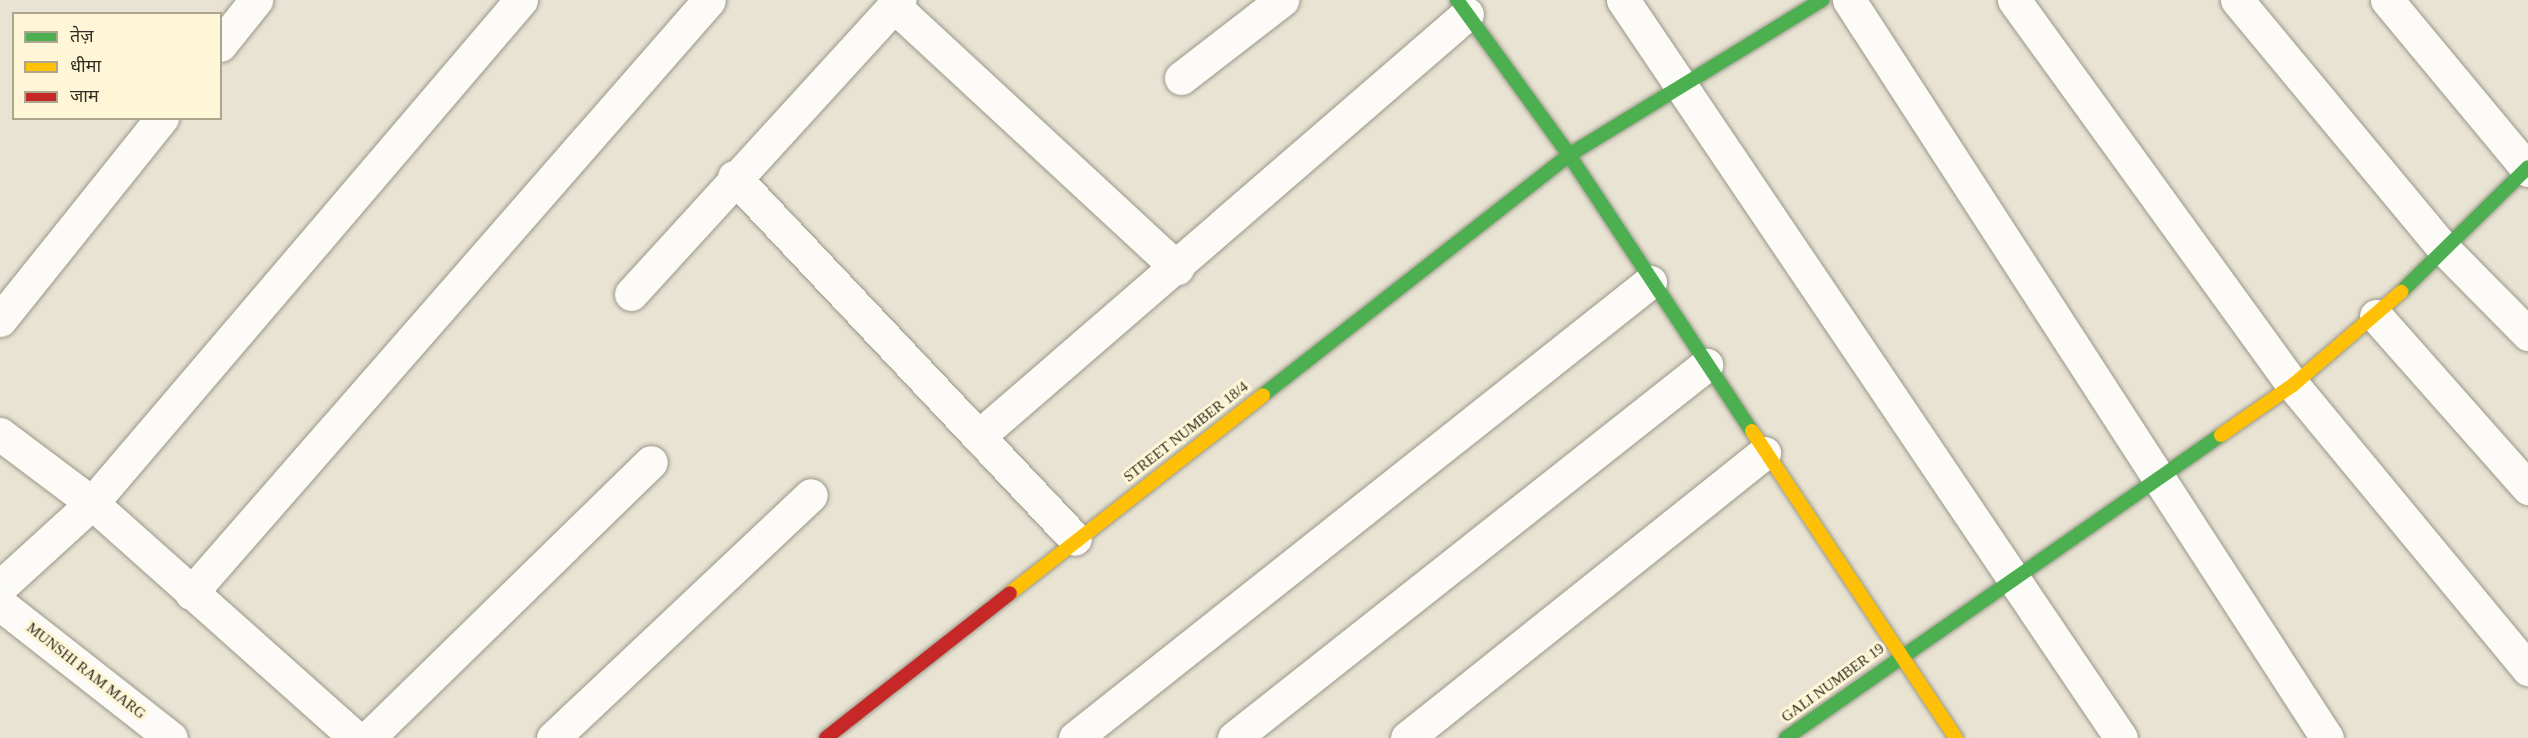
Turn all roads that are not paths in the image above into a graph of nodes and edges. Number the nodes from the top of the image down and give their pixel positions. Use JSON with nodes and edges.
{"nodes":[{"id":1,"x":256,"y":0,"type":"edge"},
{"id":2,"x":521,"y":0,"type":"edge"},
{"id":3,"x":709,"y":0,"type":"edge"},
{"id":4,"x":1282,"y":0,"type":"edge"},
{"id":5,"x":1623,"y":0,"type":"edge"},
{"id":6,"x":1822,"y":0,"type":"edge"},
{"id":7,"x":1850,"y":0,"type":"edge"},
{"id":8,"x":2014,"y":0,"type":"edge"},
{"id":9,"x":2237,"y":0,"type":"edge"},
{"id":10,"x":2387,"y":0,"type":"edge"},
{"id":11,"x":896,"y":3,"type":"edge"},
{"id":12,"x":1462,"y":7,"type":"edge"},
{"id":13,"x":222,"y":42,"type":"edge"},
{"id":14,"x":1181,"y":78,"type":"dead end"},
{"id":15,"x":1681,"y":82,"type":"junction"},
{"id":16,"x":160,"y":120,"type":"edge"},
{"id":17,"x":1569,"y":154,"type":"junction"},
{"id":18,"x":2527,"y":168,"type":"edge"},
{"id":19,"x":734,"y":177,"type":"junction"},
{"id":20,"x":2444,"y":249,"type":"junction"},
{"id":21,"x":1177,"y":267,"type":"junction"},
{"id":22,"x":1650,"y":282,"type":"junction"},
{"id":23,"x":632,"y":294,"type":"dead end"},
{"id":24,"x":2376,"y":316,"type":"junction"},
{"id":25,"x":0,"y":320,"type":"edge"},
{"id":26,"x":2528,"y":334,"type":"edge"},
{"id":27,"x":1706,"y":365,"type":"junction"},
{"id":28,"x":2293,"y":385,"type":"junction"},
{"id":29,"x":0,"y":434,"type":"edge"},
{"id":30,"x":979,"y":436,"type":"junction"},
{"id":31,"x":1764,"y":453,"type":"junction"},
{"id":32,"x":651,"y":462,"type":"dead end"},
{"id":33,"x":2162,"y":478,"type":"junction"},
{"id":34,"x":2528,"y":488,"type":"edge"},
{"id":35,"x":811,"y":495,"type":"dead end"},
{"id":36,"x":92,"y":503,"type":"junction"},
{"id":37,"x":1075,"y":539,"type":"junction"},
{"id":38,"x":2011,"y":580,"type":"junction"},
{"id":39,"x":0,"y":587,"type":"edge"},
{"id":40,"x":191,"y":593,"type":"junction"},
{"id":41,"x":0,"y":604,"type":"edge"},
{"id":42,"x":1899,"y":655,"type":"junction"},
{"id":43,"x":2528,"y":669,"type":"edge"},
{"id":44,"x":171,"y":738,"type":"edge"},
{"id":45,"x":356,"y":738,"type":"edge"},
{"id":46,"x":368,"y":738,"type":"edge"},
{"id":47,"x":553,"y":738,"type":"edge"},
{"id":48,"x":826,"y":738,"type":"edge"},
{"id":49,"x":1075,"y":738,"type":"edge"},
{"id":50,"x":1234,"y":738,"type":"edge"},
{"id":51,"x":1407,"y":738,"type":"edge"},
{"id":52,"x":1786,"y":738,"type":"edge"},
{"id":53,"x":1956,"y":738,"type":"edge"},
{"id":54,"x":2121,"y":738,"type":"edge"},
{"id":55,"x":2327,"y":738,"type":"edge"}],
"edges":[{"from":1,"to":13,"type":"street"},
{"from":2,"to":36,"type":"street"},
{"from":3,"to":40,"type":"street"},
{"from":4,"to":14,"type":"street"},
{"from":5,"to":15,"type":"street"},
{"from":6,"to":15,"type":"street","name":"STREET NUMBER 18/4"},
{"from":7,"to":33,"type":"street"},
{"from":8,"to":28,"type":"street"},
{"from":9,"to":20,"type":"street"},
{"from":10,"to":18,"type":"street"},
{"from":11,"to":19,"type":"street"},
{"from":11,"to":21,"type":"street"},
{"from":12,"to":17,"type":"street"},
{"from":12,"to":21,"type":"street"},
{"from":15,"to":17,"type":"street","name":"STREET NUMBER 18/4"},
{"from":15,"to":38,"type":"street"},
{"from":16,"to":25,"type":"street"},
{"from":17,"to":22,"type":"street"},
{"from":17,"to":37,"type":"street","name":"STREET NUMBER 18/4"},
{"from":18,"to":20,"type":"street","name":"GALI NUMBER 19"},
{"from":19,"to":23,"type":"street"},
{"from":19,"to":30,"type":"street"},
{"from":20,"to":24,"type":"street","name":"GALI NUMBER 19"},
{"from":20,"to":26,"type":"street"},
{"from":21,"to":30,"type":"street"},
{"from":22,"to":27,"type":"street"},
{"from":22,"to":49,"type":"street"},
{"from":24,"to":28,"type":"street","name":"GALI NUMBER 19"},
{"from":24,"to":34,"type":"street"},
{"from":27,"to":31,"type":"street"},
{"from":27,"to":50,"type":"street"},
{"from":28,"to":33,"type":"street","name":"GALI NUMBER 19"},
{"from":28,"to":43,"type":"street"},
{"from":29,"to":36,"type":"street"},
{"from":30,"to":37,"type":"street"},
{"from":31,"to":42,"type":"street"},
{"from":31,"to":51,"type":"street"},
{"from":32,"to":46,"type":"street"},
{"from":33,"to":38,"type":"street","name":"GALI NUMBER 19"},
{"from":33,"to":55,"type":"street"},
{"from":35,"to":47,"type":"street"},
{"from":36,"to":39,"type":"street"},
{"from":36,"to":40,"type":"street"},
{"from":37,"to":48,"type":"street","name":"STREET NUMBER 18/4"},
{"from":38,"to":42,"type":"street","name":"GALI NUMBER 19"},
{"from":38,"to":54,"type":"street"},
{"from":40,"to":45,"type":"street"},
{"from":41,"to":44,"type":"street","name":"MUNSHI RAM MARG"},
{"from":42,"to":52,"type":"street","name":"GALI NUMBER 19"},
{"from":42,"to":53,"type":"street"}]}
